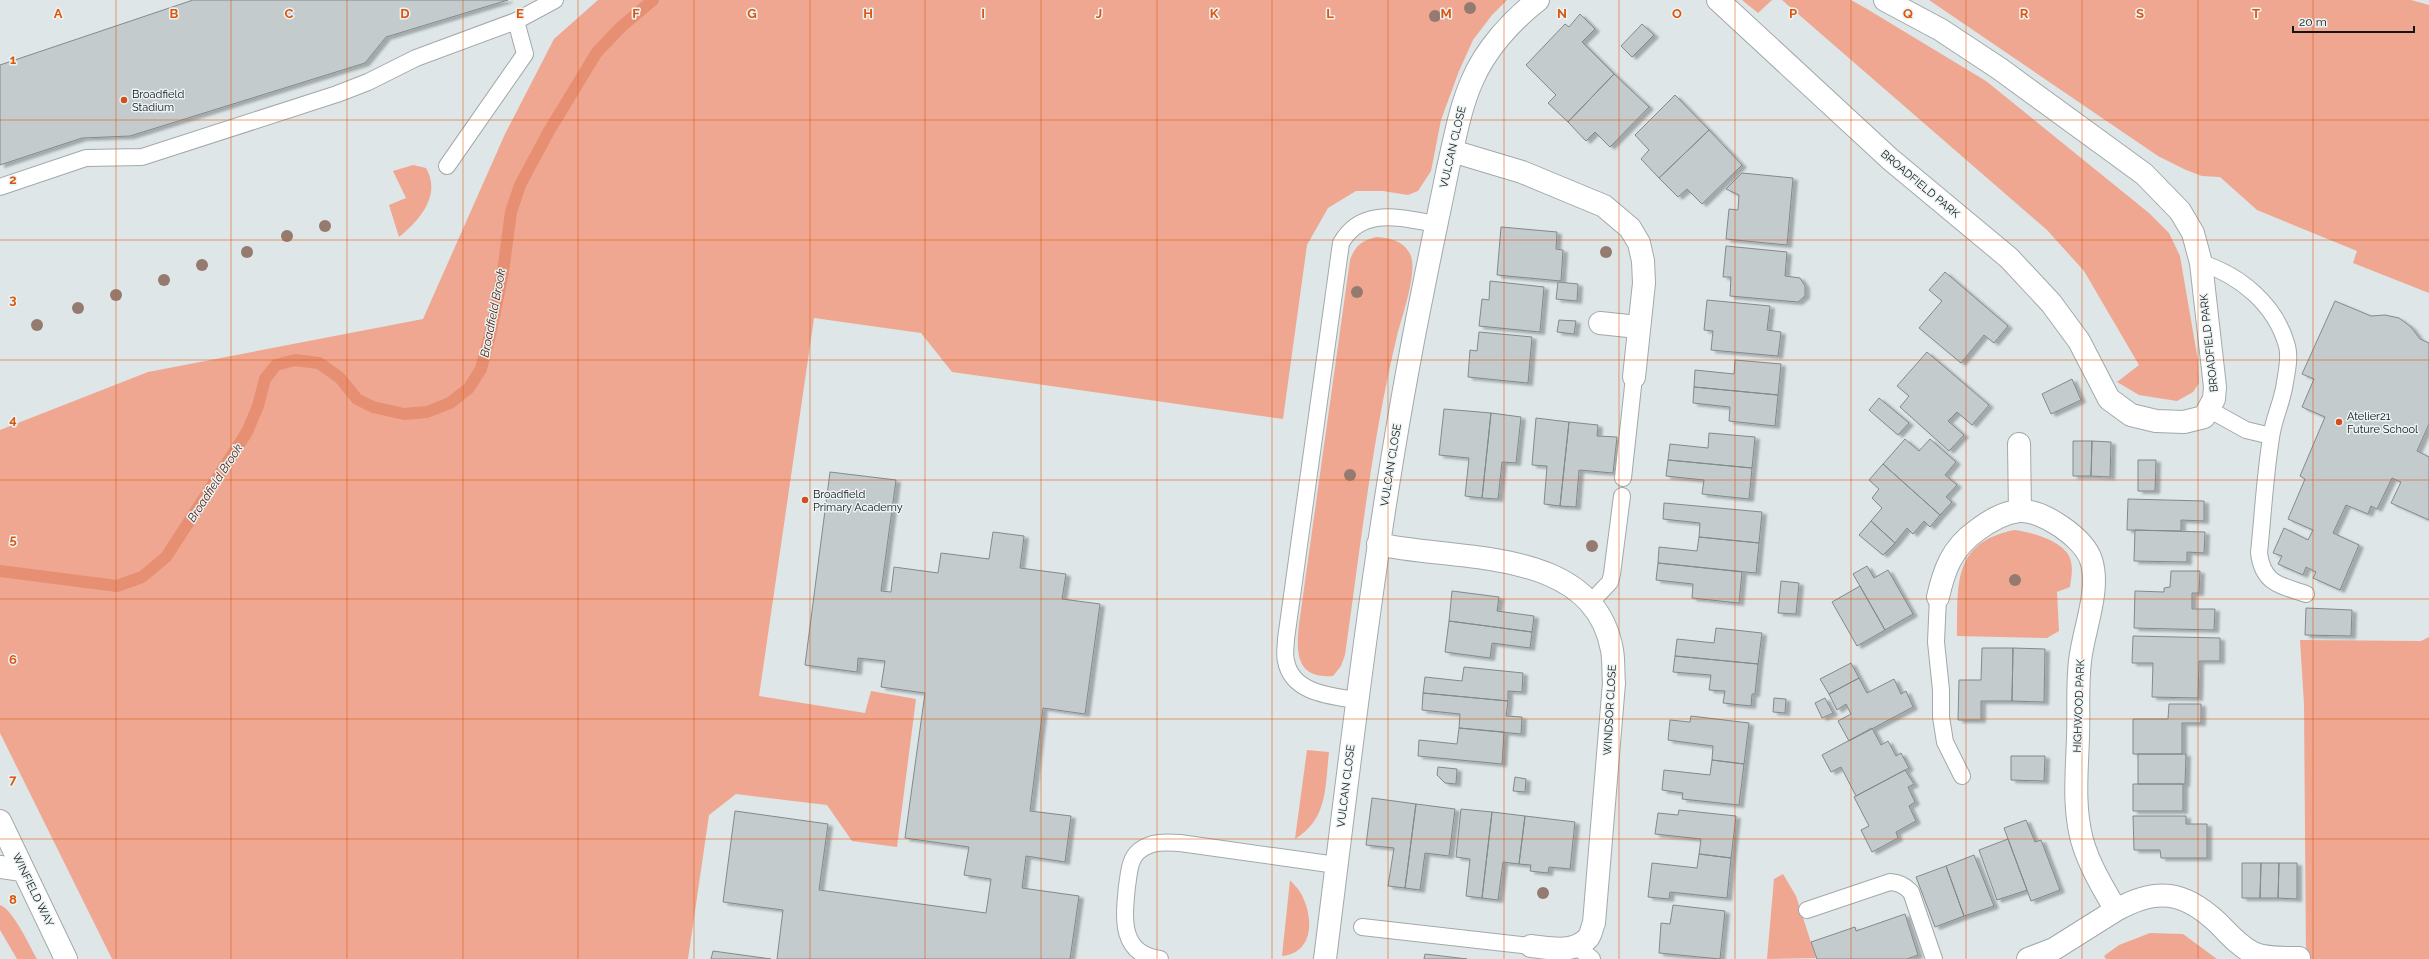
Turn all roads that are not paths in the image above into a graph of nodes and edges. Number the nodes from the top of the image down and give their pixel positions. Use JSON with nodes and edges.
{"nodes":[{"id":1,"x":555,"y":0,"type":"edge"},
{"id":2,"x":1538,"y":0,"type":"edge"},
{"id":3,"x":1718,"y":0,"type":"edge"},
{"id":4,"x":1885,"y":0,"type":"edge"},
{"id":5,"x":516,"y":21,"type":"junction"},
{"id":6,"x":1452,"y":151,"type":"junction"},
{"id":7,"x":447,"y":166,"type":"dead end"},
{"id":8,"x":0,"y":186,"type":"edge"},
{"id":9,"x":1436,"y":224,"type":"junction"},
{"id":10,"x":2200,"y":263,"type":"junction"},
{"id":11,"x":1600,"y":323,"type":"dead end"},
{"id":12,"x":1638,"y":327,"type":"junction"},
{"id":13,"x":1634,"y":377,"type":"joint"},
{"id":14,"x":2210,"y":410,"type":"junction"},
{"id":15,"x":2271,"y":436,"type":"junction"},
{"id":16,"x":2019,"y":444,"type":"dead end"},
{"id":17,"x":1624,"y":478,"type":"dead end"},
{"id":18,"x":1622,"y":496,"type":"dead end"},
{"id":19,"x":2020,"y":511,"type":"junction"},
{"id":20,"x":1378,"y":544,"type":"junction"},
{"id":21,"x":2306,"y":594,"type":"dead end"},
{"id":22,"x":1938,"y":597,"type":"joint"},
{"id":23,"x":1590,"y":603,"type":"junction"},
{"id":24,"x":1356,"y":700,"type":"junction"},
{"id":25,"x":1962,"y":776,"type":"dead end"},
{"id":26,"x":0,"y":821,"type":"edge"},
{"id":27,"x":1336,"y":865,"type":"junction"},
{"id":28,"x":0,"y":867,"type":"edge"},
{"id":29,"x":22,"y":870,"type":"junction"},
{"id":30,"x":1807,"y":910,"type":"dead end"},
{"id":31,"x":2116,"y":910,"type":"junction"},
{"id":32,"x":1362,"y":927,"type":"dead end"},
{"id":33,"x":1531,"y":946,"type":"joint"},
{"id":34,"x":1584,"y":952,"type":"edge"},
{"id":35,"x":2299,"y":958,"type":"edge"},
{"id":36,"x":66,"y":959,"type":"edge"},
{"id":37,"x":1160,"y":959,"type":"edge"},
{"id":38,"x":1325,"y":959,"type":"edge"},
{"id":39,"x":1934,"y":959,"type":"edge"},
{"id":40,"x":2028,"y":959,"type":"edge"}],
"edges":[{"from":1,"to":5,"type":"lane"},
{"from":2,"to":6,"type":"street","name":"VULCAN CLOSE"},
{"from":3,"to":14,"type":"street","name":"BROADFIELD PARK"},
{"from":4,"to":10,"type":"street","name":"BROADFIELD PARK"},
{"from":5,"to":7,"type":"lane"},
{"from":5,"to":8,"type":"lane"},
{"from":6,"to":9,"type":"street","name":"VULCAN CLOSE"},
{"from":6,"to":12,"type":"street"},
{"from":9,"to":20,"type":"street","name":"VULCAN CLOSE"},
{"from":9,"to":24,"type":"lane"},
{"from":10,"to":14,"type":"street","name":"BROADFIELD PARK"},
{"from":10,"to":15,"type":"lane"},
{"from":11,"to":12,"type":"street"},
{"from":12,"to":13,"type":"street"},
{"from":13,"to":17,"type":"lane"},
{"from":14,"to":15,"type":"lane"},
{"from":15,"to":21,"type":"lane"},
{"from":16,"to":19,"type":"street"},
{"from":18,"to":23,"type":"lane"},
{"from":19,"to":22,"type":"street","name":"HIGHWOOD PARK"},
{"from":19,"to":31,"type":"street","name":"HIGHWOOD PARK"},
{"from":20,"to":23,"type":"street","name":"WINDSOR CLOSE"},
{"from":20,"to":24,"type":"street","name":"VULCAN CLOSE"},
{"from":22,"to":25,"type":"lane"},
{"from":23,"to":34,"type":"street","name":"WINDSOR CLOSE"},
{"from":24,"to":27,"type":"street","name":"VULCAN CLOSE"},
{"from":26,"to":29,"type":"street","name":"WINFIELD WAY"},
{"from":27,"to":37,"type":"lane"},
{"from":27,"to":38,"type":"street","name":"VULCAN CLOSE"},
{"from":28,"to":29,"type":"street"},
{"from":29,"to":36,"type":"street","name":"WINFIELD WAY"},
{"from":30,"to":39,"type":"lane"},
{"from":31,"to":35,"type":"street"},
{"from":31,"to":40,"type":"street"},
{"from":32,"to":33,"type":"lane"},
{"from":33,"to":34,"type":"street","name":"WINDSOR CLOSE"}]}
